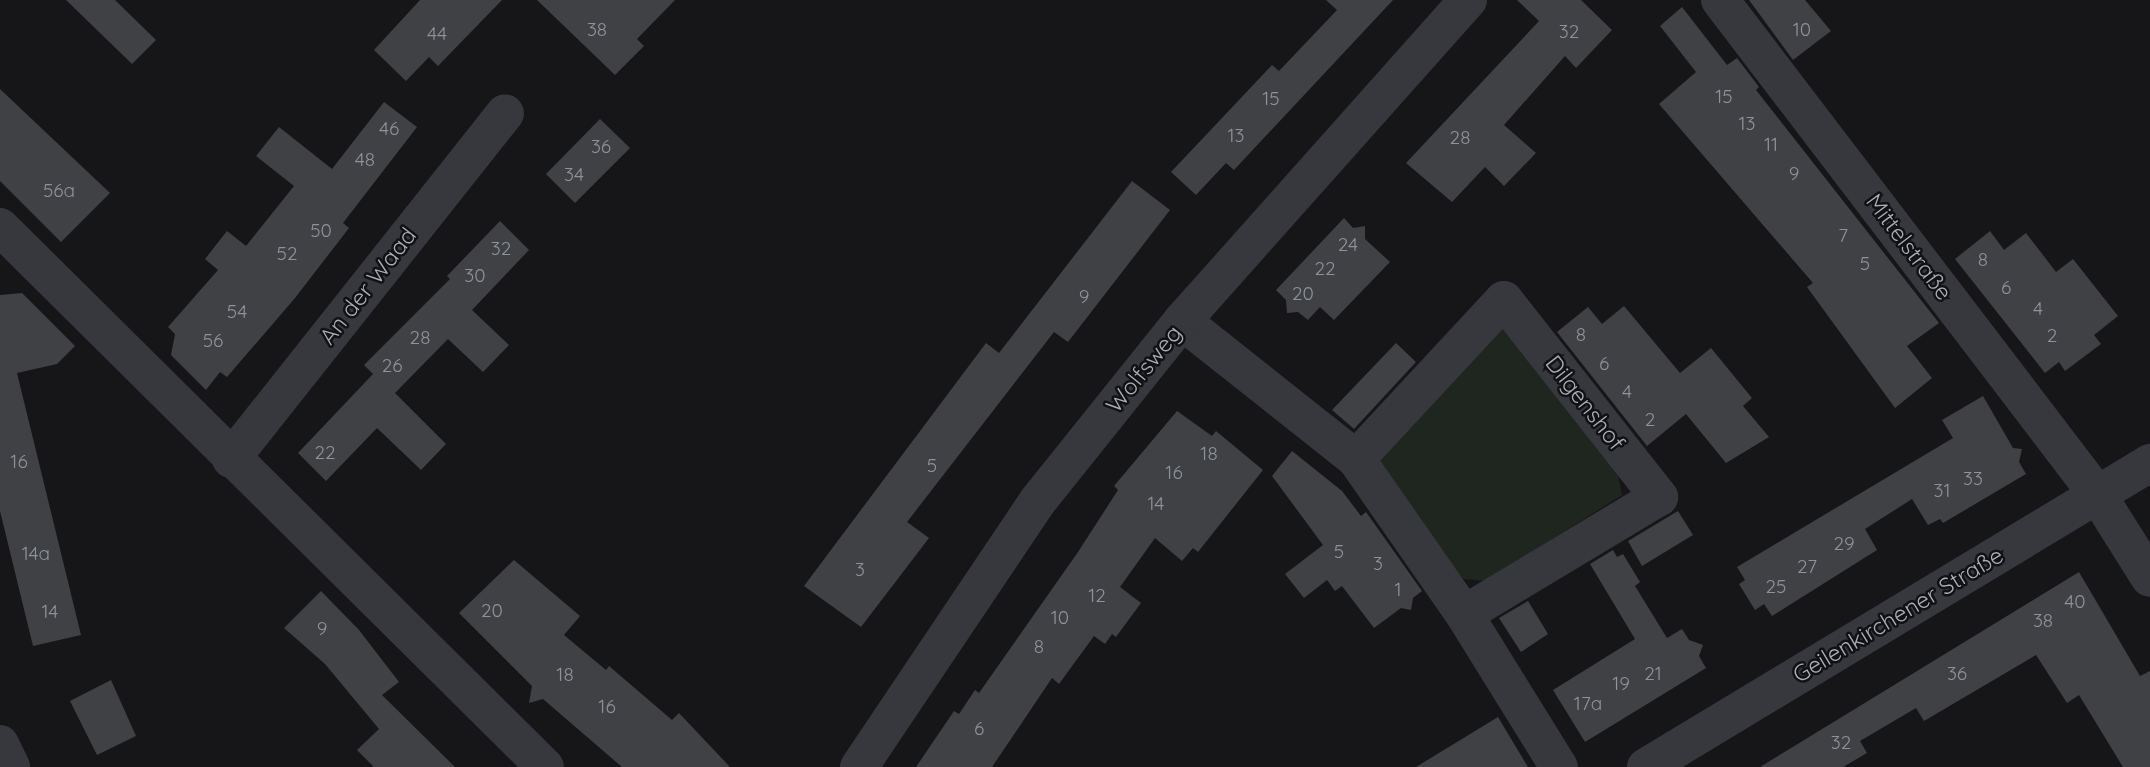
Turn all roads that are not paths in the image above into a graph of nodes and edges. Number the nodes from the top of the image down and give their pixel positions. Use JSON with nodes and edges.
{"nodes":[{"id":1,"x":1468,"y":0,"type":"edge"},
{"id":2,"x":1720,"y":0,"type":"edge"},
{"id":3,"x":505,"y":113,"type":"dead end"},
{"id":4,"x":5,"y":233,"type":"edge"},
{"id":5,"x":1182,"y":321,"type":"junction"},
{"id":6,"x":1356,"y":458,"type":"junction"},
{"id":7,"x":231,"y":459,"type":"junction"},
{"id":8,"x":2150,"y":463,"type":"edge"},
{"id":9,"x":2097,"y":494,"type":"junction"},
{"id":10,"x":2150,"y":578,"type":"edge"},
{"id":11,"x":1464,"y":614,"type":"junction"},
{"id":12,"x":0,"y":744,"type":"edge"},
{"id":13,"x":11,"y":767,"type":"edge"},
{"id":14,"x":545,"y":767,"type":"edge"},
{"id":15,"x":859,"y":767,"type":"edge"},
{"id":16,"x":1559,"y":767,"type":"edge"},
{"id":17,"x":1646,"y":767,"type":"edge"}],
"edges":[{"from":1,"to":5,"type":"street","name":"Wolfsweg"},
{"from":2,"to":9,"type":"street","name":"Mittelstraße"},
{"from":3,"to":7,"type":"street","name":"An der Waad"},
{"from":4,"to":7,"type":"street"},
{"from":5,"to":6,"type":"street"},
{"from":5,"to":15,"type":"street","name":"Wolfsweg"},
{"from":6,"to":11,"type":"street"},
{"from":6,"to":11,"type":"street","name":"Dilgenshof"},
{"from":7,"to":14,"type":"street"},
{"from":8,"to":9,"type":"street","name":"Geilenkirchener Straße"},
{"from":9,"to":10,"type":"street","name":"Mittelstraße"},
{"from":9,"to":17,"type":"street","name":"Geilenkirchener Straße"},
{"from":11,"to":16,"type":"street"},
{"from":12,"to":13,"type":"street"}]}
